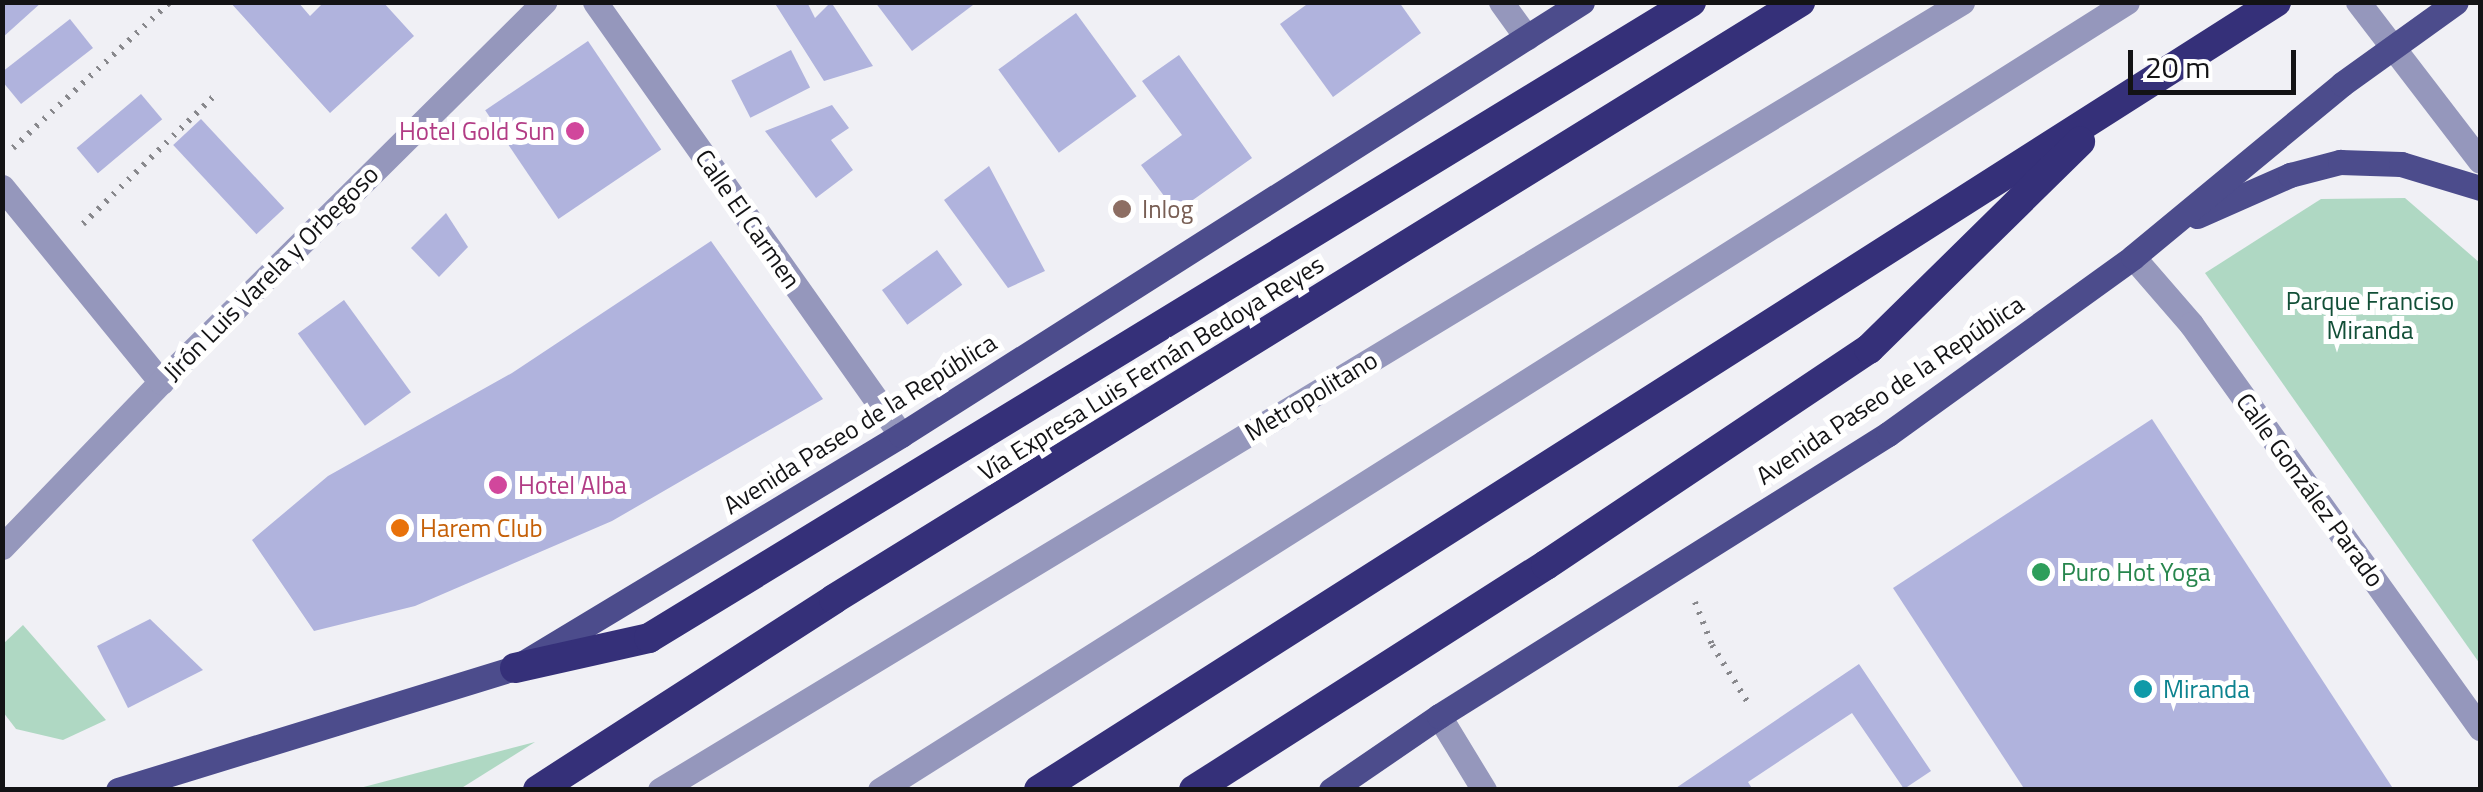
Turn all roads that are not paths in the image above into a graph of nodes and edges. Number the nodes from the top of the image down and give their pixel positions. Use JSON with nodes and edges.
{"nodes":[{"id":1,"x":544,"y":2,"type":"edge"},
{"id":2,"x":595,"y":2,"type":"edge"},
{"id":3,"x":1501,"y":2,"type":"edge"},
{"id":4,"x":1582,"y":2,"type":"edge"},
{"id":5,"x":1691,"y":2,"type":"edge"},
{"id":6,"x":1800,"y":2,"type":"edge"},
{"id":7,"x":1962,"y":2,"type":"edge"},
{"id":8,"x":2127,"y":2,"type":"edge"},
{"id":9,"x":2276,"y":2,"type":"edge"},
{"id":10,"x":2358,"y":2,"type":"edge"},
{"id":11,"x":2456,"y":2,"type":"edge"},
{"id":12,"x":1527,"y":38,"type":"junction"},
{"id":13,"x":2391,"y":46,"type":"junction"},
{"id":14,"x":2122,"y":100,"type":"junction"},
{"id":15,"x":2480,"y":160,"type":"edge"},
{"id":16,"x":2,"y":187,"type":"edge"},
{"id":17,"x":2480,"y":188,"type":"edge"},
{"id":18,"x":2165,"y":231,"type":"junction"},
{"id":19,"x":2133,"y":257,"type":"junction"},
{"id":20,"x":161,"y":382,"type":"junction"},
{"id":21,"x":901,"y":436,"type":"junction"},
{"id":22,"x":2,"y":547,"type":"edge"},
{"id":23,"x":514,"y":668,"type":"junction"},
{"id":24,"x":1439,"y":716,"type":"junction"},
{"id":25,"x":2480,"y":728,"type":"edge"},
{"id":26,"x":118,"y":790,"type":"edge"},
{"id":27,"x":538,"y":790,"type":"edge"},
{"id":28,"x":660,"y":790,"type":"edge"},
{"id":29,"x":880,"y":790,"type":"edge"},
{"id":30,"x":1039,"y":790,"type":"edge"},
{"id":31,"x":1194,"y":790,"type":"edge"},
{"id":32,"x":1331,"y":790,"type":"edge"},
{"id":33,"x":1484,"y":790,"type":"edge"}],
"edges":[{"from":1,"to":20,"type":"street","name":"Jirón Luis Varela y Orbegoso"},
{"from":2,"to":21,"type":"street","name":"Calle El Carmen"},
{"from":3,"to":12,"type":"street"},
{"from":4,"to":12,"type":"main road","name":"Avenida Paseo de la República"},
{"from":5,"to":23,"type":"highway"},
{"from":6,"to":27,"type":"highway","name":"Vía Expresa Luis Fernán Bedoya Reyes"},
{"from":7,"to":28,"type":"street","name":"Metropolitano"},
{"from":8,"to":29,"type":"street"},
{"from":9,"to":14,"type":"highway"},
{"from":10,"to":13,"type":"street"},
{"from":11,"to":13,"type":"main road","name":"Avenida Paseo de la República"},
{"from":12,"to":21,"type":"main road","name":"Avenida Paseo de la República"},
{"from":13,"to":15,"type":"street"},
{"from":13,"to":18,"type":"main road","name":"Avenida Paseo de la República"},
{"from":14,"to":30,"type":"highway"},
{"from":14,"to":31,"type":"highway"},
{"from":16,"to":20,"type":"street"},
{"from":17,"to":18,"type":"main road"},
{"from":18,"to":19,"type":"main road","name":"Avenida Paseo de la República"},
{"from":19,"to":24,"type":"main road","name":"Avenida Paseo de la República"},
{"from":19,"to":25,"type":"street","name":"Calle González Parado"},
{"from":20,"to":22,"type":"street","name":"Jirón Luis Varela y Orbegoso"},
{"from":21,"to":23,"type":"main road","name":"Avenida Paseo de la República"},
{"from":23,"to":26,"type":"main road","name":"Avenida Paseo de la República"},
{"from":24,"to":32,"type":"main road","name":"Avenida Paseo de la República"},
{"from":24,"to":33,"type":"street"}]}
